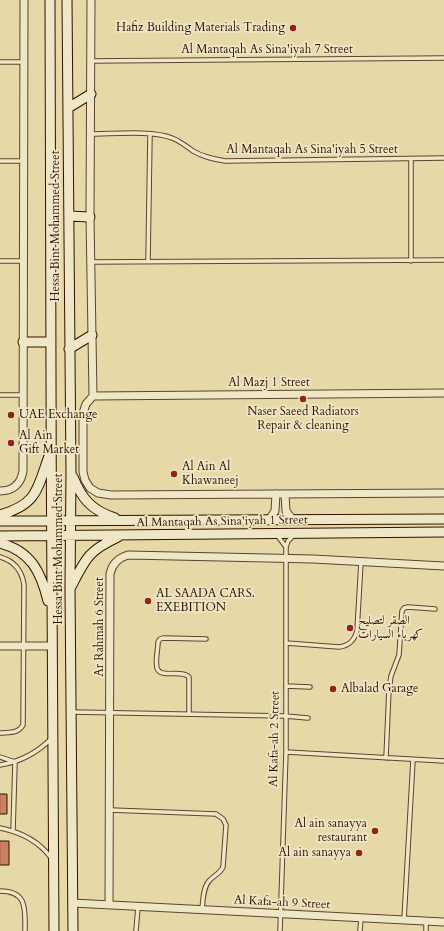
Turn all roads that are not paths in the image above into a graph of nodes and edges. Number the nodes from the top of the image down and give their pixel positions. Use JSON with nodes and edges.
{"nodes":[{"id":1,"x":24,"y":0,"type":"edge"},
{"id":2,"x":50,"y":0,"type":"edge"},
{"id":3,"x":67,"y":0,"type":"edge"},
{"id":4,"x":91,"y":0,"type":"edge"},
{"id":5,"x":444,"y":58,"type":"edge"},
{"id":6,"x":91,"y":61,"type":"junction"},
{"id":7,"x":0,"y":62,"type":"edge"},
{"id":8,"x":24,"y":62,"type":"junction"},
{"id":9,"x":91,"y":94,"type":"junction"},
{"id":10,"x":68,"y":108,"type":"junction"},
{"id":11,"x":91,"y":134,"type":"junction"},
{"id":12,"x":150,"y":134,"type":"junction"},
{"id":13,"x":444,"y":158,"type":"edge"},
{"id":14,"x":411,"y":159,"type":"junction"},
{"id":15,"x":0,"y":161,"type":"edge"},
{"id":16,"x":24,"y":161,"type":"junction"},
{"id":17,"x":69,"y":216,"type":"junction"},
{"id":18,"x":90,"y":217,"type":"junction"},
{"id":19,"x":411,"y":260,"type":"junction"},
{"id":20,"x":444,"y":260,"type":"edge"},
{"id":21,"x":0,"y":261,"type":"edge"},
{"id":22,"x":24,"y":261,"type":"junction"},
{"id":23,"x":148,"y":261,"type":"junction"},
{"id":24,"x":91,"y":262,"type":"junction"},
{"id":25,"x":92,"y":334,"type":"junction"},
{"id":26,"x":23,"y":342,"type":"junction"},
{"id":27,"x":50,"y":342,"type":"junction"},
{"id":28,"x":69,"y":349,"type":"junction"},
{"id":29,"x":444,"y":393,"type":"edge"},
{"id":30,"x":0,"y":395,"type":"edge"},
{"id":31,"x":23,"y":395,"type":"junction"},
{"id":32,"x":94,"y":396,"type":"junction"},
{"id":33,"x":51,"y":451,"type":"junction"},
{"id":34,"x":71,"y":473,"type":"junction"},
{"id":35,"x":0,"y":491,"type":"edge"},
{"id":36,"x":444,"y":493,"type":"edge"},
{"id":37,"x":276,"y":494,"type":"junction"},
{"id":38,"x":286,"y":494,"type":"junction"},
{"id":39,"x":0,"y":515,"type":"edge"},
{"id":40,"x":444,"y":519,"type":"edge"},
{"id":41,"x":52,"y":520,"type":"junction"},
{"id":42,"x":71,"y":520,"type":"junction"},
{"id":43,"x":124,"y":520,"type":"junction"},
{"id":44,"x":268,"y":520,"type":"junction"},
{"id":45,"x":293,"y":520,"type":"junction"},
{"id":46,"x":376,"y":520,"type":"junction"},
{"id":47,"x":0,"y":521,"type":"edge"},
{"id":48,"x":444,"y":532,"type":"edge"},
{"id":49,"x":361,"y":533,"type":"junction"},
{"id":50,"x":275,"y":534,"type":"junction"},
{"id":51,"x":296,"y":534,"type":"junction"},
{"id":52,"x":122,"y":535,"type":"junction"},
{"id":53,"x":0,"y":536,"type":"edge"},
{"id":54,"x":52,"y":536,"type":"junction"},
{"id":55,"x":70,"y":536,"type":"junction"},
{"id":56,"x":0,"y":544,"type":"edge"},
{"id":57,"x":286,"y":547,"type":"junction"},
{"id":58,"x":0,"y":557,"type":"edge"},
{"id":59,"x":286,"y":559,"type":"junction"},
{"id":60,"x":361,"y":562,"type":"junction"},
{"id":61,"x":444,"y":566,"type":"edge"},
{"id":62,"x":70,"y":588,"type":"junction"},
{"id":63,"x":434,"y":609,"type":"dead end"},
{"id":64,"x":52,"y":614,"type":"junction"},
{"id":65,"x":206,"y":639,"type":"dead end"},
{"id":66,"x":286,"y":643,"type":"junction"},
{"id":67,"x":0,"y":646,"type":"edge"},
{"id":68,"x":23,"y":646,"type":"junction"},
{"id":69,"x":52,"y":646,"type":"junction"},
{"id":70,"x":286,"y":686,"type":"junction"},
{"id":71,"x":310,"y":687,"type":"dead end"},
{"id":72,"x":71,"y":712,"type":"junction"},
{"id":73,"x":110,"y":713,"type":"junction"},
{"id":74,"x":189,"y":714,"type":"junction"},
{"id":75,"x":285,"y":716,"type":"junction"},
{"id":76,"x":308,"y":718,"type":"dead end"},
{"id":77,"x":0,"y":732,"type":"edge"},
{"id":78,"x":52,"y":737,"type":"junction"},
{"id":79,"x":286,"y":752,"type":"junction"},
{"id":80,"x":0,"y":758,"type":"edge"},
{"id":81,"x":386,"y":758,"type":"junction"},
{"id":82,"x":413,"y":760,"type":"junction"},
{"id":83,"x":444,"y":761,"type":"edge"},
{"id":84,"x":15,"y":762,"type":"junction"},
{"id":85,"x":0,"y":766,"type":"edge"},
{"id":86,"x":110,"y":810,"type":"junction"},
{"id":87,"x":0,"y":828,"type":"edge"},
{"id":88,"x":13,"y":831,"type":"junction"},
{"id":89,"x":53,"y":860,"type":"junction"},
{"id":90,"x":0,"y":891,"type":"edge"},
{"id":91,"x":72,"y":903,"type":"junction"},
{"id":92,"x":109,"y":905,"type":"junction"},
{"id":93,"x":138,"y":906,"type":"junction"},
{"id":94,"x":202,"y":910,"type":"junction"},
{"id":95,"x":281,"y":914,"type":"junction"},
{"id":96,"x":361,"y":918,"type":"junction"},
{"id":97,"x":404,"y":920,"type":"junction"},
{"id":98,"x":426,"y":921,"type":"junction"},
{"id":99,"x":444,"y":922,"type":"edge"},
{"id":100,"x":25,"y":931,"type":"edge"},
{"id":101,"x":54,"y":931,"type":"edge"},
{"id":102,"x":73,"y":931,"type":"edge"},
{"id":103,"x":136,"y":931,"type":"edge"},
{"id":104,"x":280,"y":931,"type":"edge"},
{"id":105,"x":360,"y":931,"type":"edge"},
{"id":106,"x":426,"y":931,"type":"edge"}],
"edges":[{"from":1,"to":8,"type":"street"},
{"from":2,"to":27,"type":"main road","name":"Hessa Bint Mohammed Street"},
{"from":3,"to":10,"type":"main road","name":"Hessa Bint Mohammed Street"},
{"from":4,"to":6,"type":"street"},
{"from":5,"to":6,"type":"lane","name":"Al Mantaqah As Sina'iyah 7 Street"},
{"from":6,"to":9,"type":"street"},
{"from":7,"to":8,"type":"lane"},
{"from":8,"to":16,"type":"street"},
{"from":9,"to":10,"type":"main road"},
{"from":9,"to":11,"type":"street"},
{"from":10,"to":17,"type":"main road","name":"Hessa Bint Mohammed Street"},
{"from":11,"to":12,"type":"lane","name":"Al Mantaqah As Sina'iyah 5 Street"},
{"from":11,"to":18,"type":"street"},
{"from":12,"to":14,"type":"lane","name":"Al Mantaqah As Sina'iyah 5 Street"},
{"from":12,"to":23,"type":"lane"},
{"from":13,"to":14,"type":"lane","name":"Al Mantaqah As Sina'iyah 5 Street"},
{"from":14,"to":19,"type":"lane"},
{"from":15,"to":16,"type":"lane"},
{"from":16,"to":22,"type":"street"},
{"from":17,"to":18,"type":"main road"},
{"from":17,"to":28,"type":"main road","name":"Hessa Bint Mohammed Street"},
{"from":18,"to":24,"type":"street"},
{"from":19,"to":20,"type":"lane"},
{"from":19,"to":23,"type":"lane"},
{"from":21,"to":22,"type":"lane"},
{"from":22,"to":26,"type":"street"},
{"from":23,"to":24,"type":"lane"},
{"from":24,"to":25,"type":"street"},
{"from":25,"to":28,"type":"main road"},
{"from":25,"to":32,"type":"street"},
{"from":26,"to":27,"type":"main road"},
{"from":26,"to":31,"type":"street"},
{"from":27,"to":33,"type":"main road","name":"Hessa Bint Mohammed Street"},
{"from":28,"to":34,"type":"main road","name":"Hessa Bint Mohammed Street"},
{"from":29,"to":32,"type":"street","name":"Al Mazj 1 Street"},
{"from":30,"to":31,"type":"lane"},
{"from":31,"to":35,"type":"street"},
{"from":32,"to":37,"type":"street"},
{"from":33,"to":39,"type":"main road"},
{"from":33,"to":41,"type":"main road","name":"Hessa Bint Mohammed Street"},
{"from":34,"to":42,"type":"main road","name":"Hessa Bint Mohammed Street"},
{"from":34,"to":43,"type":"main road"},
{"from":36,"to":38,"type":"street"},
{"from":37,"to":38,"type":"street"},
{"from":37,"to":44,"type":"street"},
{"from":38,"to":45,"type":"street"},
{"from":40,"to":46,"type":"main road","name":"Al Mantaqah As Sina'iyah 1 Street"},
{"from":41,"to":42,"type":"main road","name":"Al Mantaqah As Sina'iyah 1 Street"},
{"from":41,"to":47,"type":"main road","name":"Al Mantaqah As Sina'iyah 1 Street"},
{"from":41,"to":54,"type":"main road","name":"Hessa Bint Mohammed Street"},
{"from":42,"to":43,"type":"main road","name":"Al Mantaqah As Sina'iyah 1 Street"},
{"from":42,"to":55,"type":"main road","name":"Hessa Bint Mohammed Street"},
{"from":43,"to":44,"type":"main road","name":"Al Mantaqah As Sina'iyah 1 Street"},
{"from":44,"to":45,"type":"main road","name":"Al Mantaqah As Sina'iyah 1 Street"},
{"from":45,"to":46,"type":"main road","name":"Al Mantaqah As Sina'iyah 1 Street"},
{"from":46,"to":49,"type":"main road"},
{"from":48,"to":49,"type":"main road","name":"Al Mantaqah As Sina'iyah 1 Street"},
{"from":49,"to":51,"type":"main road","name":"Al Mantaqah As Sina'iyah 1 Street"},
{"from":50,"to":51,"type":"main road","name":"Al Mantaqah As Sina'iyah 1 Street"},
{"from":50,"to":52,"type":"main road","name":"Al Mantaqah As Sina'iyah 1 Street"},
{"from":50,"to":57,"type":"lane"},
{"from":51,"to":57,"type":"lane"},
{"from":52,"to":55,"type":"main road","name":"Al Mantaqah As Sina'iyah 1 Street"},
{"from":52,"to":62,"type":"main road"},
{"from":53,"to":54,"type":"main road","name":"Al Mantaqah As Sina'iyah 1 Street"},
{"from":54,"to":55,"type":"main road","name":"Al Mantaqah As Sina'iyah 1 Street"},
{"from":54,"to":64,"type":"main road","name":"Hessa Bint Mohammed Street"},
{"from":55,"to":62,"type":"main road","name":"Hessa Bint Mohammed Street"},
{"from":56,"to":64,"type":"main road"},
{"from":57,"to":59,"type":"lane","name":"Al Kafa-ah 2 Street"},
{"from":58,"to":68,"type":"lane"},
{"from":59,"to":60,"type":"street","name":"Ar Rahmah 6 Street"},
{"from":59,"to":66,"type":"lane","name":"Al Kafa-ah 2 Street"},
{"from":59,"to":73,"type":"street","name":"Ar Rahmah 6 Street"},
{"from":60,"to":61,"type":"street","name":"Ar Rahmah 6 Street"},
{"from":60,"to":66,"type":"lane"},
{"from":62,"to":72,"type":"main road","name":"Hessa Bint Mohammed Street"},
{"from":63,"to":81,"type":"lane"},
{"from":64,"to":69,"type":"main road","name":"Hessa Bint Mohammed Street"},
{"from":65,"to":74,"type":"lane"},
{"from":66,"to":70,"type":"lane","name":"Al Kafa-ah 2 Street"},
{"from":67,"to":68,"type":"street"},
{"from":68,"to":69,"type":"street"},
{"from":68,"to":77,"type":"lane"},
{"from":69,"to":78,"type":"main road","name":"Hessa Bint Mohammed Street"},
{"from":70,"to":71,"type":"lane"},
{"from":70,"to":75,"type":"lane","name":"Al Kafa-ah 2 Street"},
{"from":72,"to":73,"type":"lane"},
{"from":72,"to":91,"type":"main road","name":"Hessa Bint Mohammed Street"},
{"from":73,"to":74,"type":"lane"},
{"from":73,"to":86,"type":"street","name":"Ar Rahmah 6 Street"},
{"from":74,"to":75,"type":"lane"},
{"from":75,"to":76,"type":"lane"},
{"from":75,"to":79,"type":"lane","name":"Al Kafa-ah 2 Street"},
{"from":78,"to":84,"type":"lane"},
{"from":78,"to":89,"type":"main road","name":"Hessa Bint Mohammed Street"},
{"from":79,"to":81,"type":"lane"},
{"from":79,"to":95,"type":"lane","name":"Al Kafa-ah 2 Street"},
{"from":80,"to":84,"type":"lane"},
{"from":81,"to":82,"type":"lane"},
{"from":82,"to":83,"type":"lane"},
{"from":82,"to":97,"type":"lane"},
{"from":84,"to":85,"type":"lane"},
{"from":84,"to":88,"type":"lane"},
{"from":86,"to":92,"type":"street","name":"Ar Rahmah 6 Street"},
{"from":86,"to":94,"type":"lane"},
{"from":87,"to":88,"type":"lane"},
{"from":88,"to":89,"type":"lane"},
{"from":89,"to":101,"type":"main road","name":"Hessa Bint Mohammed Street"},
{"from":90,"to":100,"type":"lane"},
{"from":91,"to":92,"type":"street","name":"Al Kafa-ah 9 Street"},
{"from":91,"to":102,"type":"main road","name":"Hessa Bint Mohammed Street"},
{"from":92,"to":93,"type":"street","name":"Al Kafa-ah 9 Street"},
{"from":93,"to":94,"type":"street","name":"Al Kafa-ah 9 Street"},
{"from":93,"to":103,"type":"lane"},
{"from":94,"to":95,"type":"street","name":"Al Kafa-ah 9 Street"},
{"from":95,"to":96,"type":"street","name":"Al Kafa-ah 9 Street"},
{"from":95,"to":104,"type":"lane","name":"Al Kafa-ah 2 Street"},
{"from":96,"to":97,"type":"street","name":"Al Kafa-ah 9 Street"},
{"from":96,"to":105,"type":"lane"},
{"from":97,"to":98,"type":"street","name":"Al Kafa-ah 9 Street"},
{"from":98,"to":99,"type":"street","name":"Al Kafa-ah 9 Street"},
{"from":98,"to":106,"type":"lane"}]}
